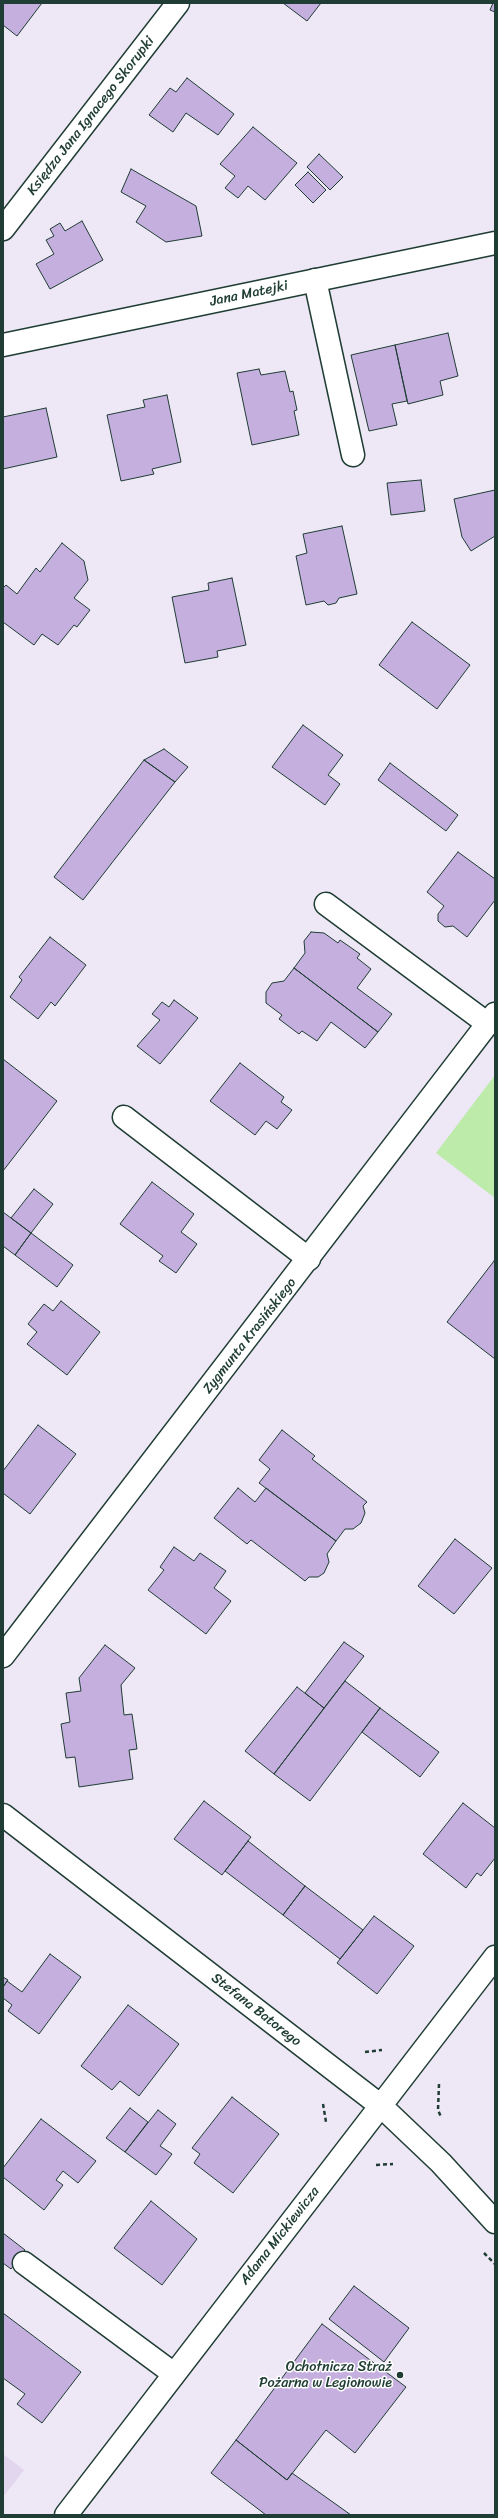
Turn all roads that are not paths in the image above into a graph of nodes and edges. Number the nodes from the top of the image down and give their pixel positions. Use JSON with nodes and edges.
{"nodes":[{"id":1,"x":178,"y":3,"type":"edge"},
{"id":2,"x":3,"y":230,"type":"edge"},
{"id":3,"x":495,"y":243,"type":"edge"},
{"id":4,"x":315,"y":280,"type":"junction"},
{"id":5,"x":3,"y":345,"type":"edge"},
{"id":6,"x":352,"y":455,"type":"dead end"},
{"id":7,"x":326,"y":904,"type":"dead end"},
{"id":8,"x":491,"y":1019,"type":"edge"},
{"id":9,"x":124,"y":1117,"type":"dead end"},
{"id":10,"x":309,"y":1259,"type":"junction"},
{"id":11,"x":3,"y":1656,"type":"edge"},
{"id":12,"x":3,"y":1815,"type":"edge"},
{"id":13,"x":495,"y":1957,"type":"edge"},
{"id":14,"x":381,"y":2106,"type":"junction"},
{"id":15,"x":495,"y":2222,"type":"edge"},
{"id":16,"x":24,"y":2263,"type":"dead end"},
{"id":17,"x":174,"y":2374,"type":"junction"},
{"id":18,"x":66,"y":2515,"type":"edge"}],
"edges":[{"from":1,"to":2,"type":"street","name":"Księdza Jana Ignacego Skorupki"},
{"from":3,"to":4,"type":"street","name":"Jana Matejki"},
{"from":4,"to":5,"type":"street","name":"Jana Matejki"},
{"from":4,"to":6,"type":"street"},
{"from":7,"to":8,"type":"street"},
{"from":8,"to":10,"type":"street","name":"Zygmunta Krasińskiego"},
{"from":9,"to":10,"type":"street"},
{"from":10,"to":11,"type":"street","name":"Zygmunta Krasińskiego"},
{"from":12,"to":14,"type":"street","name":"Stefana Batorego"},
{"from":13,"to":14,"type":"street","name":"Adama Mickiewicza"},
{"from":14,"to":15,"type":"street","name":"Stefana Batorego"},
{"from":14,"to":17,"type":"street","name":"Adama Mickiewicza"},
{"from":16,"to":17,"type":"street"},
{"from":17,"to":18,"type":"street","name":"Adama Mickiewicza"}]}
